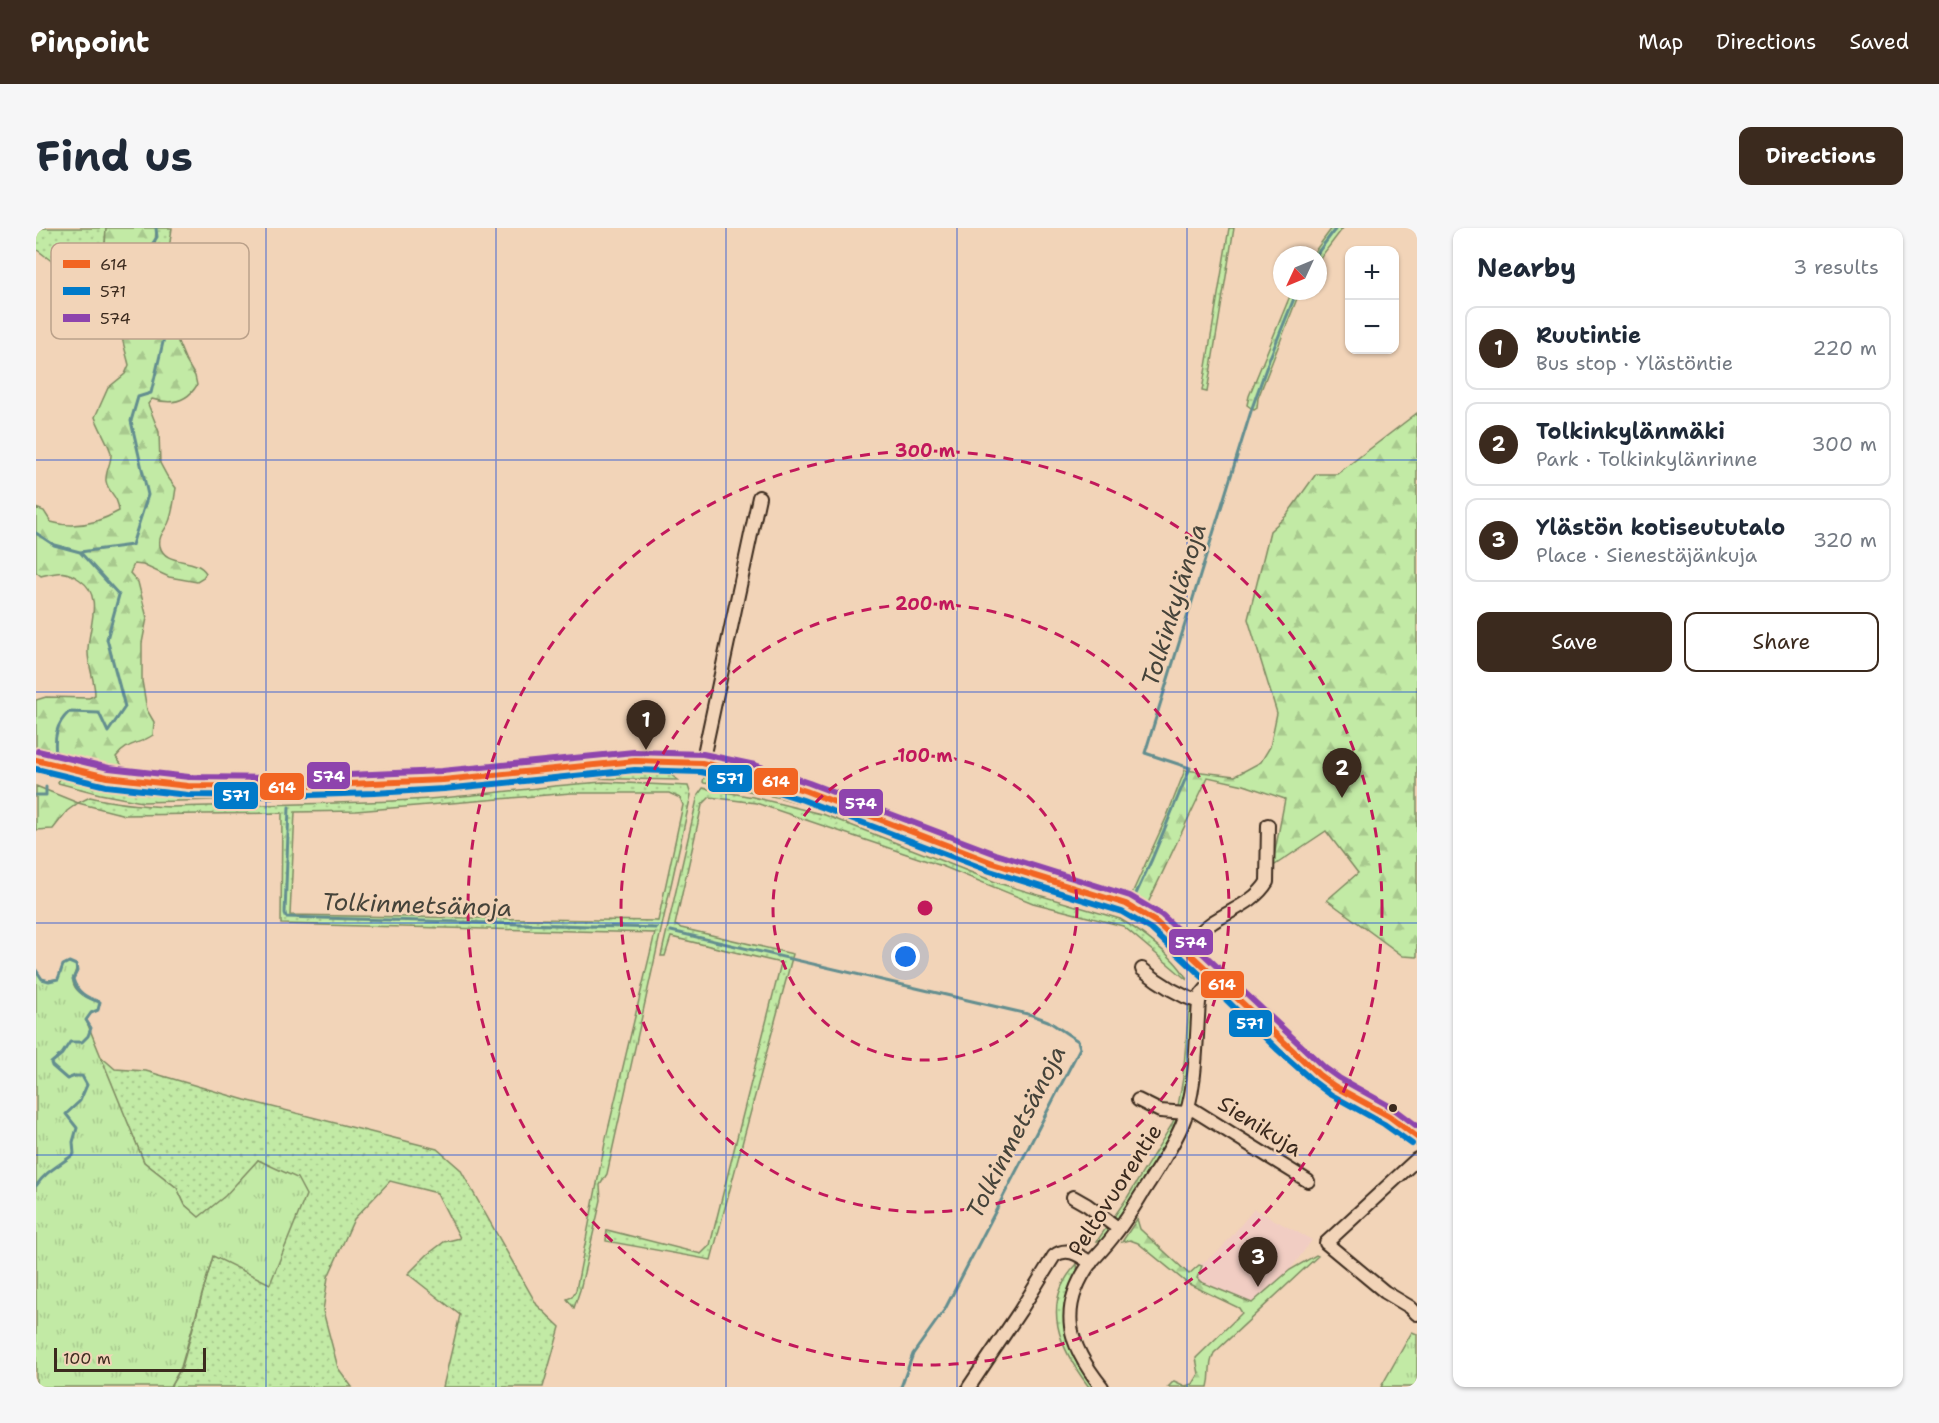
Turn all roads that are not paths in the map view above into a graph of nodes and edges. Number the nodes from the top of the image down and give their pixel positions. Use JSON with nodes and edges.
{"nodes":[{"id":1,"x":759,"y":497,"type":"dead end"},
{"id":2,"x":36,"y":760,"type":"edge"},
{"id":3,"x":702,"y":763,"type":"junction"},
{"id":4,"x":1268,"y":825,"type":"dead end"},
{"id":5,"x":1183,"y":947,"type":"junction"},
{"id":6,"x":1142,"y":969,"type":"dead end"},
{"id":7,"x":1216,"y":977,"type":"junction"},
{"id":8,"x":1199,"y":1002,"type":"junction"},
{"id":9,"x":1138,"y":1100,"type":"dead end"},
{"id":10,"x":1188,"y":1110,"type":"junction"},
{"id":11,"x":1417,"y":1137,"type":"edge"},
{"id":12,"x":1417,"y":1159,"type":"edge"},
{"id":13,"x":1308,"y":1181,"type":"dead end"},
{"id":14,"x":1073,"y":1197,"type":"dead end"},
{"id":15,"x":1119,"y":1229,"type":"junction"},
{"id":16,"x":1091,"y":1263,"type":"junction"},
{"id":17,"x":1417,"y":1314,"type":"edge"},
{"id":18,"x":969,"y":1387,"type":"edge"},
{"id":19,"x":1101,"y":1387,"type":"edge"}],
"edges":[{"from":1,"to":3,"type":"street"},
{"from":2,"to":3,"type":"main road"},
{"from":3,"to":5,"type":"main road"},
{"from":4,"to":5,"type":"street"},
{"from":5,"to":7,"type":"main road"},
{"from":6,"to":8,"type":"street"},
{"from":7,"to":8,"type":"street","name":"Peltovuorentie"},
{"from":7,"to":11,"type":"main road"},
{"from":8,"to":10,"type":"street","name":"Peltovuorentie"},
{"from":9,"to":10,"type":"street"},
{"from":10,"to":13,"type":"street","name":"Sienikuja"},
{"from":10,"to":15,"type":"street","name":"Peltovuorentie"},
{"from":12,"to":17,"type":"street"},
{"from":14,"to":15,"type":"street"},
{"from":15,"to":16,"type":"street","name":"Peltovuorentie"},
{"from":16,"to":18,"type":"street"},
{"from":16,"to":19,"type":"street","name":"Peltovuorentie"}]}
